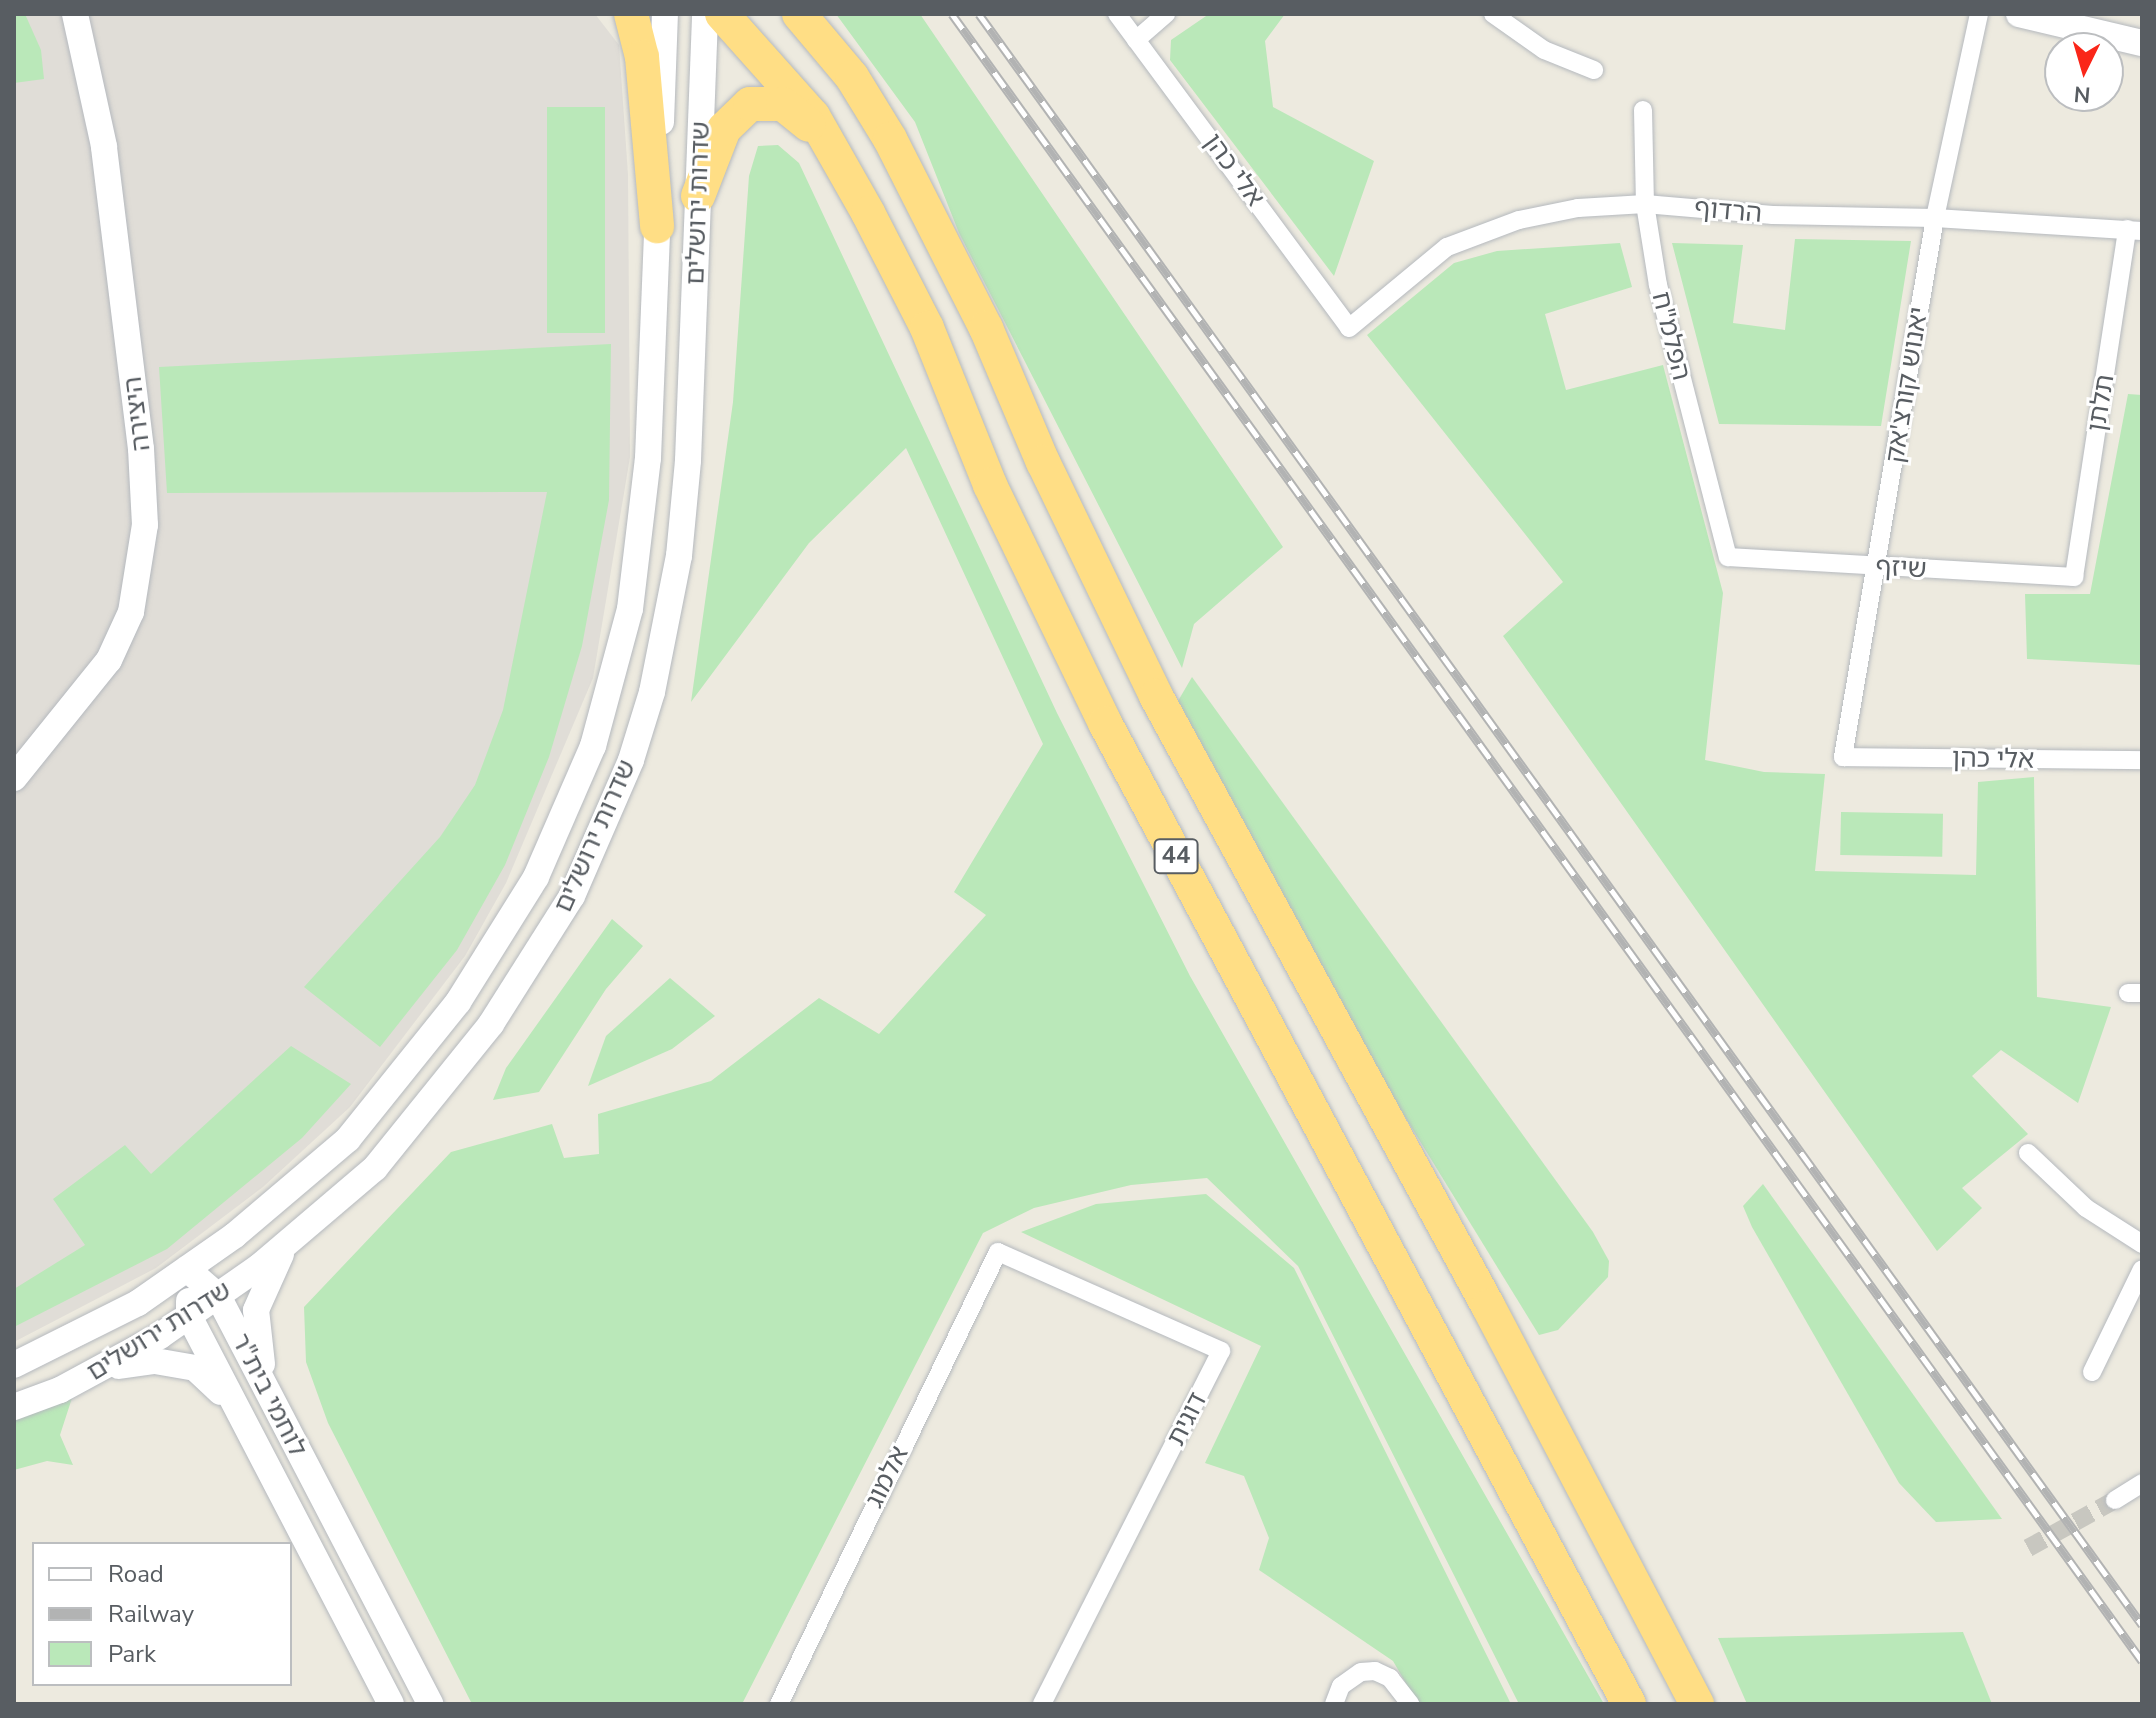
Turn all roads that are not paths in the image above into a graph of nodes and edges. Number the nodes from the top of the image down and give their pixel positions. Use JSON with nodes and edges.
{"nodes":[{"id":1,"x":75,"y":14,"type":"edge"},
{"id":2,"x":631,"y":14,"type":"edge"},
{"id":3,"x":665,"y":14,"type":"edge"},
{"id":4,"x":705,"y":14,"type":"edge"},
{"id":5,"x":722,"y":14,"type":"edge"},
{"id":6,"x":799,"y":14,"type":"edge"},
{"id":7,"x":816,"y":14,"type":"edge"},
{"id":8,"x":1117,"y":14,"type":"edge"},
{"id":9,"x":1166,"y":14,"type":"edge"},
{"id":10,"x":1493,"y":14,"type":"edge"},
{"id":11,"x":1979,"y":14,"type":"edge"},
{"id":12,"x":2019,"y":14,"type":"edge"},
{"id":13,"x":1136,"y":40,"type":"junction"},
{"id":14,"x":2142,"y":43,"type":"edge"},
{"id":15,"x":1594,"y":70,"type":"dead end"},
{"id":16,"x":869,"y":102,"type":"junction"},
{"id":17,"x":1643,"y":110,"type":"dead end"},
{"id":18,"x":834,"y":150,"type":"junction"},
{"id":19,"x":698,"y":196,"type":"junction"},
{"id":20,"x":1645,"y":204,"type":"junction"},
{"id":21,"x":1935,"y":218,"type":"junction"},
{"id":22,"x":657,"y":226,"type":"junction"},
{"id":23,"x":2135,"y":230,"type":"edge"},
{"id":24,"x":1349,"y":328,"type":"joint"},
{"id":25,"x":1728,"y":557,"type":"joint"},
{"id":26,"x":1877,"y":568,"type":"junction"},
{"id":27,"x":2074,"y":577,"type":"joint"},
{"id":28,"x":1843,"y":757,"type":"joint"},
{"id":29,"x":2142,"y":760,"type":"edge"},
{"id":30,"x":14,"y":778,"type":"edge"},
{"id":31,"x":2028,"y":1153,"type":"dead end"},
{"id":32,"x":316,"y":1217,"type":"junction"},
{"id":33,"x":2142,"y":1244,"type":"edge"},
{"id":34,"x":998,"y":1252,"type":"joint"},
{"id":35,"x":187,"y":1269,"type":"junction"},
{"id":36,"x":2142,"y":1269,"type":"edge"},
{"id":37,"x":218,"y":1296,"type":"junction"},
{"id":38,"x":189,"y":1316,"type":"junction"},
{"id":39,"x":14,"y":1365,"type":"edge"},
{"id":40,"x":104,"y":1368,"type":"junction"},
{"id":41,"x":2092,"y":1372,"type":"dead end"},
{"id":42,"x":271,"y":1398,"type":"junction"},
{"id":43,"x":14,"y":1407,"type":"edge"},
{"id":44,"x":238,"y":1411,"type":"junction"},
{"id":45,"x":2142,"y":1483,"type":"edge"},
{"id":46,"x":2115,"y":1500,"type":"tunnel mouth"},
{"id":47,"x":391,"y":1704,"type":"edge"},
{"id":48,"x":430,"y":1704,"type":"edge"},
{"id":49,"x":779,"y":1704,"type":"edge"},
{"id":50,"x":1042,"y":1704,"type":"edge"},
{"id":51,"x":1334,"y":1704,"type":"edge"},
{"id":52,"x":1410,"y":1704,"type":"edge"},
{"id":53,"x":1629,"y":1704,"type":"edge"},
{"id":54,"x":1697,"y":1704,"type":"edge"}],
"edges":[{"from":1,"to":30,"type":"main road","name":"היצירה"},
{"from":2,"to":22,"type":"highway"},
{"from":3,"to":22,"type":"main road","name":"שדרות ירושלים"},
{"from":4,"to":19,"type":"main road","name":"שדרות ירושלים"},
{"from":5,"to":18,"type":"highway","number":"44"},
{"from":6,"to":16,"type":"highway","number":"44"},
{"from":7,"to":16,"type":"highway"},
{"from":8,"to":13,"type":"street","name":"אלי כהן"},
{"from":9,"to":13,"type":"street"},
{"from":10,"to":15,"type":"street"},
{"from":11,"to":21,"type":"street","name":"יאנוש קורצ'אק"},
{"from":12,"to":14,"type":"main road"},
{"from":13,"to":24,"type":"street","name":"אלי כהן"},
{"from":16,"to":54,"type":"highway","number":"44"},
{"from":17,"to":20,"type":"street","name":"הפלמ\"ח"},
{"from":18,"to":19,"type":"highway"},
{"from":18,"to":53,"type":"highway","number":"44"},
{"from":19,"to":32,"type":"main road","name":"שדרות ירושלים"},
{"from":20,"to":21,"type":"street","name":"הרדוף"},
{"from":20,"to":24,"type":"street","name":"הרדוף"},
{"from":20,"to":25,"type":"street","name":"הפלמ\"ח"},
{"from":21,"to":23,"type":"street","name":"הרדוף"},
{"from":21,"to":26,"type":"street","name":"יאנוש קורצ'אק"},
{"from":22,"to":35,"type":"main road","name":"שדרות ירושלים"},
{"from":23,"to":27,"type":"street","name":"תלתן"},
{"from":25,"to":26,"type":"street","name":"שיזף"},
{"from":26,"to":27,"type":"street","name":"שיזף"},
{"from":26,"to":28,"type":"street","name":"יאנוש קורצ'אק"},
{"from":28,"to":29,"type":"street","name":"אלי כהן"},
{"from":31,"to":33,"type":"street"},
{"from":32,"to":37,"type":"main road","name":"שדרות ירושלים"},
{"from":32,"to":42,"type":"main road"},
{"from":34,"to":49,"type":"street","name":"אלמוג"},
{"from":34,"to":50,"type":"street","name":"דוגית"},
{"from":35,"to":37,"type":"main road","name":"לוחמי בית\"ר"},
{"from":35,"to":38,"type":"main road","name":"לוחמי בית\"ר"},
{"from":35,"to":39,"type":"main road","name":"שדרות ירושלים"},
{"from":36,"to":41,"type":"street"},
{"from":37,"to":38,"type":"main road","name":"שדרות ירושלים"},
{"from":37,"to":42,"type":"main road","name":"לוחמי בית\"ר"},
{"from":38,"to":40,"type":"main road","name":"שדרות ירושלים"},
{"from":38,"to":44,"type":"main road","name":"לוחמי בית\"ר"},
{"from":40,"to":43,"type":"main road","name":"שדרות ירושלים"},
{"from":40,"to":44,"type":"main road"},
{"from":42,"to":48,"type":"main road","name":"לוחמי בית\"ר"},
{"from":44,"to":47,"type":"main road","name":"לוחמי בית\"ר"},
{"from":45,"to":46,"type":"street"},
{"from":51,"to":52,"type":"street"}]}
